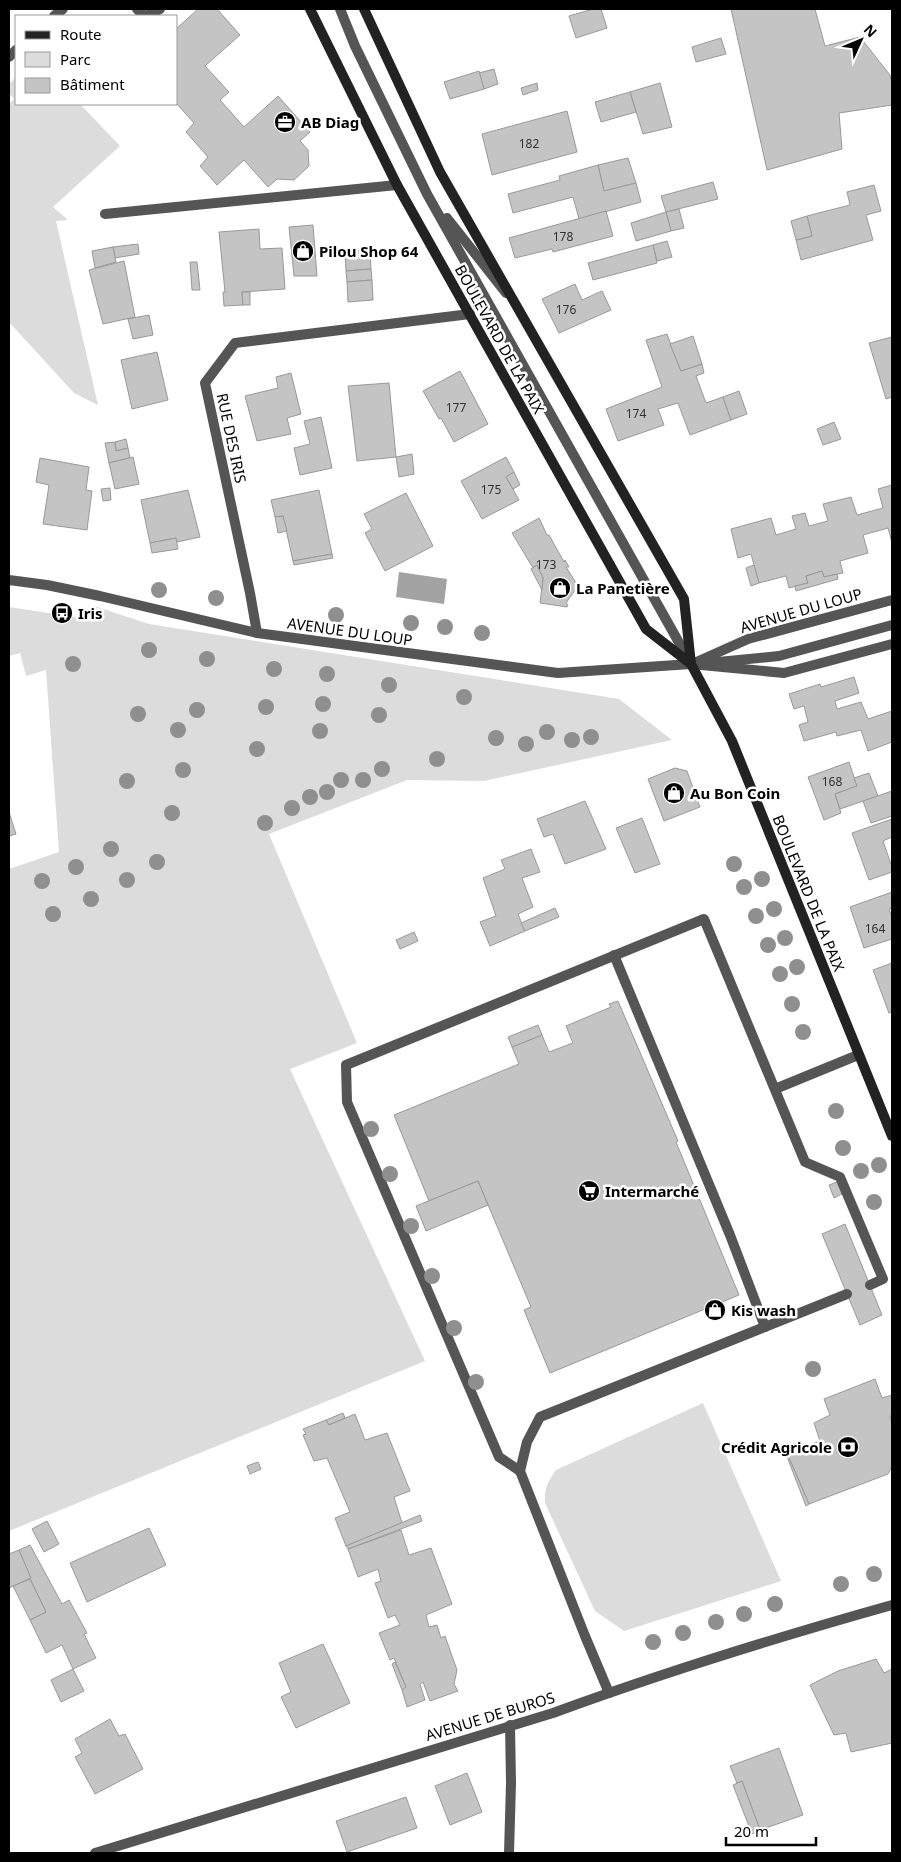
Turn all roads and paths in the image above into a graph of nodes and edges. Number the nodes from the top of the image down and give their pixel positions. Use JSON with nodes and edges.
{"nodes":[{"id":1,"x":160,"y":9,"type":"edge"},
{"id":2,"x":310,"y":9,"type":"edge"},
{"id":3,"x":340,"y":9,"type":"edge"},
{"id":4,"x":364,"y":9,"type":"edge"},
{"id":5,"x":147,"y":15,"type":"edge"},
{"id":6,"x":397,"y":185,"type":"junction"},
{"id":7,"x":427,"y":194,"type":"junction"},
{"id":8,"x":105,"y":214,"type":"dead end"},
{"id":9,"x":518,"y":309,"type":"junction"},
{"id":10,"x":470,"y":314,"type":"junction"},
{"id":11,"x":9,"y":580,"type":"edge"},
{"id":12,"x":892,"y":600,"type":"edge"},
{"id":13,"x":892,"y":625,"type":"edge"},
{"id":14,"x":256,"y":633,"type":"junction"},
{"id":15,"x":892,"y":644,"type":"edge"},
{"id":16,"x":691,"y":664,"type":"junction"},
{"id":17,"x":614,"y":955,"type":"junction"},
{"id":18,"x":858,"y":1055,"type":"junction"},
{"id":19,"x":775,"y":1089,"type":"junction"},
{"id":20,"x":892,"y":1136,"type":"edge"},
{"id":21,"x":870,"y":1285,"type":"dead end"},
{"id":22,"x":847,"y":1294,"type":"dead end"},
{"id":23,"x":765,"y":1327,"type":"junction"},
{"id":24,"x":520,"y":1471,"type":"junction"},
{"id":25,"x":892,"y":1605,"type":"edge"},
{"id":26,"x":609,"y":1693,"type":"junction"},
{"id":27,"x":510,"y":1725,"type":"junction"},
{"id":28,"x":96,"y":1853,"type":"edge"},
{"id":29,"x":509,"y":1853,"type":"edge"}],
"edges":[{"from":1,"to":5,"type":"street"},
{"from":2,"to":6,"type":"main road","name":"BOULEVARD DE LA PAIX"},
{"from":3,"to":7,"type":"street"},
{"from":4,"to":9,"type":"main road","name":"BOULEVARD DE LA PAIX"},
{"from":6,"to":8,"type":"street"},
{"from":6,"to":10,"type":"main road","name":"BOULEVARD DE LA PAIX"},
{"from":7,"to":9,"type":"street"},
{"from":7,"to":16,"type":"street"},
{"from":9,"to":16,"type":"main road","name":"BOULEVARD DE LA PAIX"},
{"from":10,"to":14,"type":"street","name":"RUE DES IRIS"},
{"from":10,"to":16,"type":"main road","name":"BOULEVARD DE LA PAIX"},
{"from":11,"to":14,"type":"street","name":"AVENUE DU LOUP"},
{"from":12,"to":16,"type":"street","name":"AVENUE DU LOUP"},
{"from":13,"to":16,"type":"street"},
{"from":14,"to":16,"type":"street","name":"AVENUE DU LOUP"},
{"from":15,"to":16,"type":"street","name":"AVENUE DU LOUP"},
{"from":16,"to":18,"type":"main road","name":"BOULEVARD DE LA PAIX"},
{"from":17,"to":19,"type":"street"},
{"from":17,"to":23,"type":"street"},
{"from":17,"to":24,"type":"street"},
{"from":18,"to":19,"type":"street"},
{"from":18,"to":20,"type":"main road","name":"BOULEVARD DE LA PAIX"},
{"from":19,"to":21,"type":"street"},
{"from":22,"to":23,"type":"street"},
{"from":23,"to":24,"type":"street"},
{"from":24,"to":26,"type":"street"},
{"from":25,"to":26,"type":"street","name":"AVENUE DE BUROS"},
{"from":26,"to":27,"type":"street","name":"AVENUE DE BUROS"},
{"from":27,"to":28,"type":"street","name":"AVENUE DE BUROS"},
{"from":27,"to":29,"type":"street"}]}
